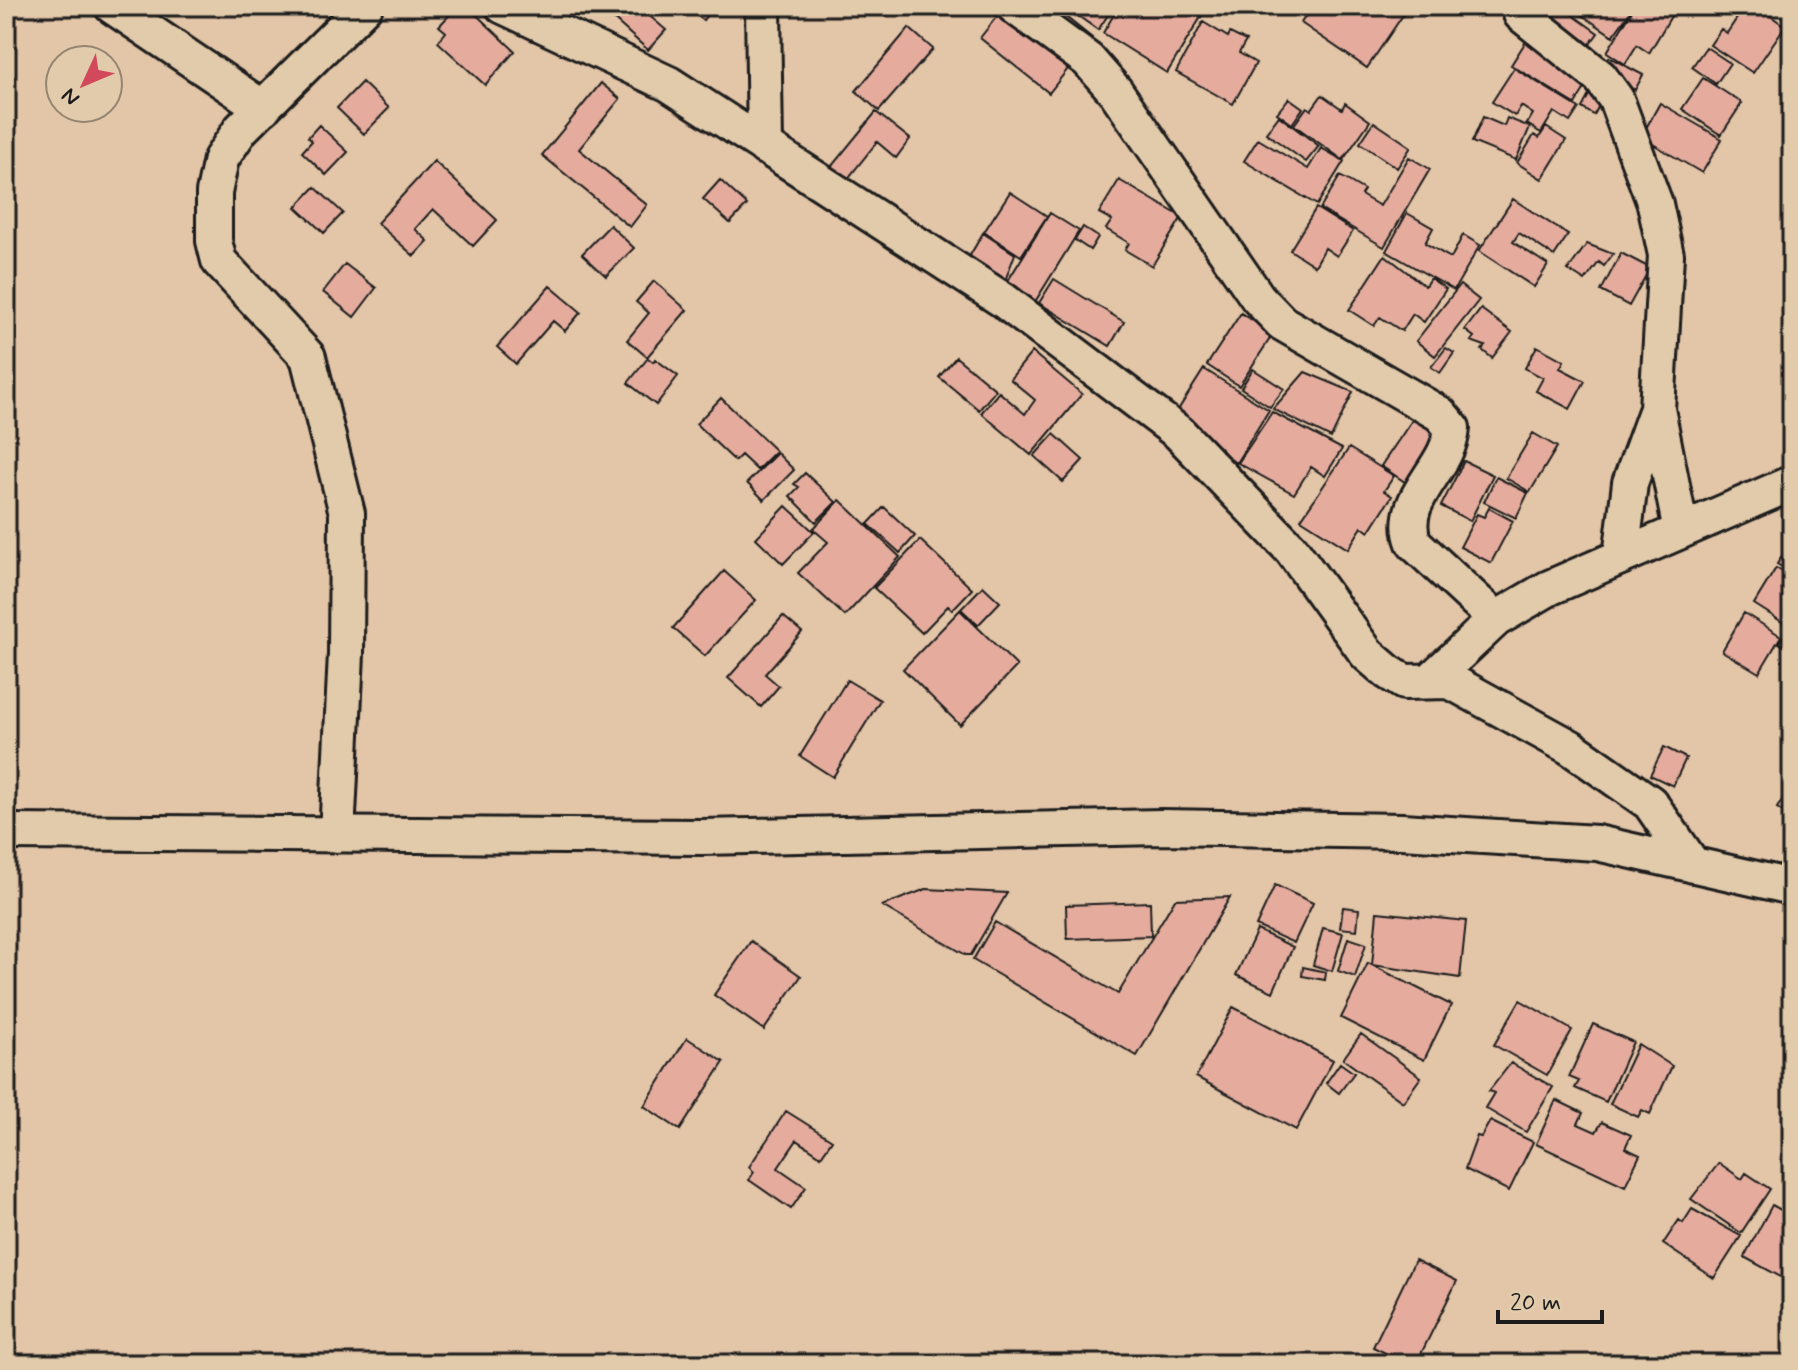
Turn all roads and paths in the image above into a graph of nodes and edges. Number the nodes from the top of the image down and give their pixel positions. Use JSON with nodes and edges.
{"nodes":[{"id":1,"x":112,"y":6,"type":"edge"},
{"id":2,"x":365,"y":6,"type":"edge"},
{"id":3,"x":503,"y":6,"type":"edge"},
{"id":4,"x":763,"y":6,"type":"edge"},
{"id":5,"x":1014,"y":6,"type":"edge"},
{"id":6,"x":1520,"y":6,"type":"edge"},
{"id":7,"x":263,"y":108,"type":"junction"},
{"id":8,"x":765,"y":147,"type":"junction"},
{"id":9,"x":1657,"y":409,"type":"junction"},
{"id":10,"x":1792,"y":483,"type":"edge"},
{"id":11,"x":1681,"y":531,"type":"junction"},
{"id":12,"x":1621,"y":557,"type":"junction"},
{"id":13,"x":1496,"y":619,"type":"junction"},
{"id":14,"x":1430,"y":681,"type":"junction"},
{"id":15,"x":6,"y":832,"type":"edge"},
{"id":16,"x":337,"y":835,"type":"junction"},
{"id":17,"x":1693,"y":865,"type":"junction"},
{"id":18,"x":1792,"y":887,"type":"edge"}],
"edges":[{"from":1,"to":7,"type":"street"},
{"from":2,"to":7,"type":"street"},
{"from":3,"to":8,"type":"street"},
{"from":4,"to":8,"type":"street"},
{"from":5,"to":13,"type":"street"},
{"from":6,"to":9,"type":"street"},
{"from":7,"to":16,"type":"street"},
{"from":8,"to":14,"type":"street"},
{"from":9,"to":11,"type":"street"},
{"from":9,"to":12,"type":"street"},
{"from":10,"to":11,"type":"street"},
{"from":11,"to":12,"type":"street"},
{"from":12,"to":13,"type":"street"},
{"from":13,"to":14,"type":"street"},
{"from":14,"to":17,"type":"street"},
{"from":15,"to":16,"type":"street"},
{"from":16,"to":17,"type":"street"},
{"from":17,"to":18,"type":"street"}]}
